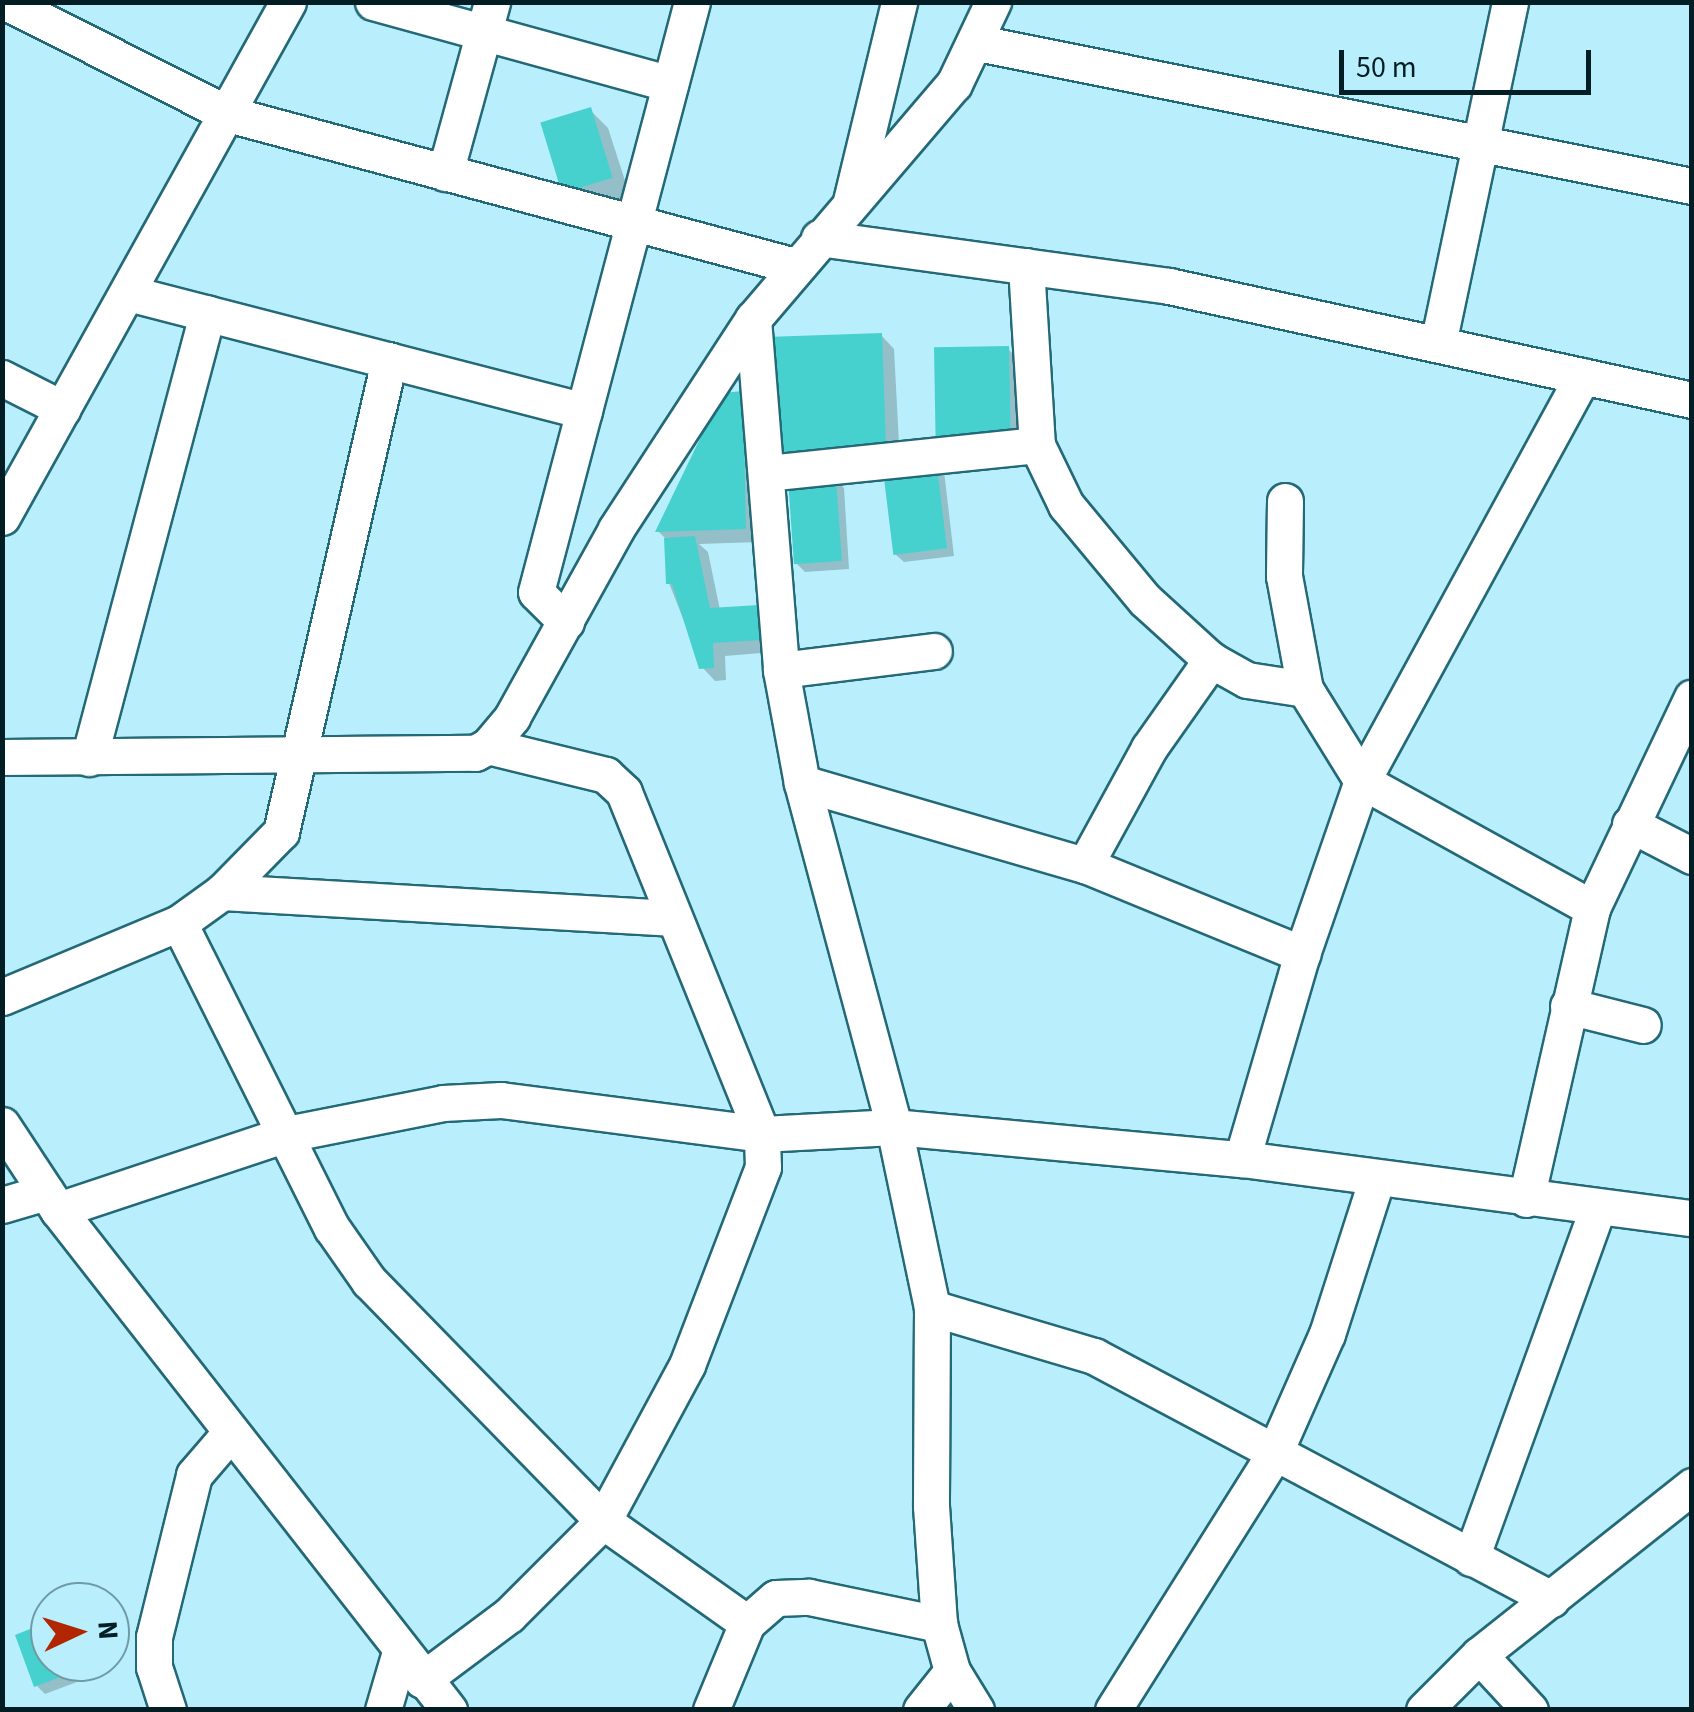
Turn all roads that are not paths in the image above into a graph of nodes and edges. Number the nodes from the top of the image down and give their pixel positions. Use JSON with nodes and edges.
{"nodes":[{"id":1,"x":288,"y":2,"type":"edge"},
{"id":2,"x":373,"y":2,"type":"edge"},
{"id":3,"x":692,"y":2,"type":"edge"},
{"id":4,"x":899,"y":2,"type":"edge"},
{"id":5,"x":993,"y":2,"type":"edge"},
{"id":6,"x":1510,"y":2,"type":"edge"},
{"id":7,"x":9,"y":3,"type":"edge"},
{"id":8,"x":487,"y":19,"type":"edge"},
{"id":9,"x":978,"y":43,"type":"junction"},
{"id":10,"x":670,"y":84,"type":"junction"},
{"id":11,"x":228,"y":114,"type":"junction"},
{"id":12,"x":1480,"y":144,"type":"junction"},
{"id":13,"x":446,"y":172,"type":"junction"},
{"id":14,"x":1692,"y":186,"type":"edge"},
{"id":15,"x":850,"y":205,"type":"junction"},
{"id":16,"x":634,"y":219,"type":"junction"},
{"id":17,"x":819,"y":238,"type":"junction"},
{"id":18,"x":796,"y":266,"type":"junction"},
{"id":19,"x":1026,"y":266,"type":"junction"},
{"id":20,"x":128,"y":293,"type":"junction"},
{"id":21,"x":208,"y":313,"type":"junction"},
{"id":22,"x":753,"y":319,"type":"junction"},
{"id":23,"x":1438,"y":344,"type":"junction"},
{"id":24,"x":389,"y":360,"type":"junction"},
{"id":25,"x":1583,"y":376,"type":"junction"},
{"id":26,"x":2,"y":378,"type":"edge"},
{"id":27,"x":1692,"y":400,"type":"edge"},
{"id":28,"x":62,"y":410,"type":"junction"},
{"id":29,"x":584,"y":411,"type":"junction"},
{"id":30,"x":1037,"y":445,"type":"junction"},
{"id":31,"x":766,"y":473,"type":"junction"},
{"id":32,"x":1284,"y":501,"type":"dead end"},
{"id":33,"x":2,"y":517,"type":"edge"},
{"id":34,"x":566,"y":622,"type":"junction"},
{"id":35,"x":934,"y":651,"type":"dead end"},
{"id":36,"x":1211,"y":660,"type":"junction"},
{"id":37,"x":781,"y":670,"type":"junction"},
{"id":38,"x":1305,"y":689,"type":"junction"},
{"id":39,"x":1692,"y":697,"type":"edge"},
{"id":40,"x":488,"y":746,"type":"junction"},
{"id":41,"x":2,"y":756,"type":"edge"},
{"id":42,"x":298,"y":756,"type":"junction"},
{"id":43,"x":89,"y":758,"type":"junction"},
{"id":44,"x":1362,"y":781,"type":"junction"},
{"id":45,"x":802,"y":783,"type":"junction"},
{"id":46,"x":1630,"y":824,"type":"junction"},
{"id":47,"x":1692,"y":856,"type":"edge"},
{"id":48,"x":1085,"y":865,"type":"junction"},
{"id":49,"x":222,"y":892,"type":"junction"},
{"id":50,"x":1592,"y":908,"type":"junction"},
{"id":51,"x":670,"y":918,"type":"junction"},
{"id":52,"x":178,"y":923,"type":"junction"},
{"id":53,"x":1302,"y":954,"type":"junction"},
{"id":54,"x":2,"y":997,"type":"edge"},
{"id":55,"x":1568,"y":1006,"type":"junction"},
{"id":56,"x":1644,"y":1026,"type":"dead end"},
{"id":57,"x":2,"y":1125,"type":"edge"},
{"id":58,"x":894,"y":1128,"type":"junction"},
{"id":59,"x":287,"y":1134,"type":"junction"},
{"id":60,"x":762,"y":1134,"type":"junction"},
{"id":61,"x":1242,"y":1158,"type":"junction"},
{"id":62,"x":1377,"y":1178,"type":"junction"},
{"id":63,"x":1526,"y":1199,"type":"junction"},
{"id":64,"x":52,"y":1201,"type":"junction"},
{"id":65,"x":2,"y":1205,"type":"edge"},
{"id":66,"x":1598,"y":1207,"type":"junction"},
{"id":67,"x":1692,"y":1218,"type":"edge"},
{"id":68,"x":932,"y":1308,"type":"junction"},
{"id":69,"x":230,"y":1433,"type":"junction"},
{"id":70,"x":1274,"y":1454,"type":"junction"},
{"id":71,"x":1692,"y":1486,"type":"edge"},
{"id":72,"x":603,"y":1520,"type":"junction"},
{"id":73,"x":1471,"y":1558,"type":"junction"},
{"id":74,"x":1551,"y":1599,"type":"junction"},
{"id":75,"x":746,"y":1623,"type":"junction"},
{"id":76,"x":939,"y":1624,"type":"junction"},
{"id":77,"x":400,"y":1652,"type":"junction"},
{"id":78,"x":1479,"y":1655,"type":"junction"},
{"id":79,"x":952,"y":1672,"type":"junction"},
{"id":80,"x":422,"y":1680,"type":"junction"},
{"id":81,"x":168,"y":1710,"type":"edge"},
{"id":82,"x":383,"y":1710,"type":"edge"},
{"id":83,"x":449,"y":1710,"type":"edge"},
{"id":84,"x":711,"y":1710,"type":"edge"},
{"id":85,"x":921,"y":1710,"type":"edge"},
{"id":86,"x":976,"y":1710,"type":"edge"},
{"id":87,"x":1114,"y":1710,"type":"edge"},
{"id":88,"x":1424,"y":1710,"type":"edge"},
{"id":89,"x":1530,"y":1710,"type":"edge"}],
"edges":[{"from":1,"to":11,"type":"street"},
{"from":2,"to":8,"type":"street"},
{"from":3,"to":10,"type":"street"},
{"from":4,"to":15,"type":"street"},
{"from":5,"to":9,"type":"street"},
{"from":6,"to":12,"type":"street"},
{"from":7,"to":11,"type":"street"},
{"from":8,"to":10,"type":"street"},
{"from":8,"to":13,"type":"street"},
{"from":9,"to":12,"type":"street"},
{"from":9,"to":15,"type":"street"},
{"from":10,"to":16,"type":"street"},
{"from":11,"to":13,"type":"street"},
{"from":11,"to":20,"type":"street"},
{"from":12,"to":14,"type":"street"},
{"from":12,"to":23,"type":"street"},
{"from":13,"to":16,"type":"street"},
{"from":15,"to":17,"type":"street"},
{"from":16,"to":18,"type":"street"},
{"from":16,"to":29,"type":"street"},
{"from":17,"to":18,"type":"street"},
{"from":17,"to":19,"type":"street"},
{"from":18,"to":22,"type":"street"},
{"from":19,"to":23,"type":"street"},
{"from":19,"to":30,"type":"street"},
{"from":20,"to":21,"type":"street"},
{"from":20,"to":28,"type":"street"},
{"from":21,"to":24,"type":"street"},
{"from":21,"to":43,"type":"street"},
{"from":22,"to":31,"type":"street"},
{"from":22,"to":34,"type":"street"},
{"from":23,"to":25,"type":"street"},
{"from":24,"to":29,"type":"street"},
{"from":24,"to":42,"type":"street"},
{"from":25,"to":27,"type":"street"},
{"from":25,"to":44,"type":"street"},
{"from":26,"to":28,"type":"street"},
{"from":28,"to":33,"type":"street"},
{"from":29,"to":34,"type":"street"},
{"from":30,"to":31,"type":"street"},
{"from":30,"to":36,"type":"street"},
{"from":31,"to":37,"type":"street"},
{"from":32,"to":38,"type":"street"},
{"from":34,"to":40,"type":"street"},
{"from":35,"to":37,"type":"street"},
{"from":36,"to":38,"type":"street"},
{"from":36,"to":48,"type":"street"},
{"from":37,"to":45,"type":"street"},
{"from":38,"to":44,"type":"street"},
{"from":39,"to":46,"type":"street"},
{"from":40,"to":42,"type":"street"},
{"from":40,"to":51,"type":"street"},
{"from":41,"to":43,"type":"street"},
{"from":42,"to":43,"type":"street"},
{"from":42,"to":49,"type":"street"},
{"from":44,"to":50,"type":"street"},
{"from":44,"to":53,"type":"street"},
{"from":45,"to":48,"type":"street"},
{"from":45,"to":58,"type":"street"},
{"from":46,"to":47,"type":"street"},
{"from":46,"to":50,"type":"street"},
{"from":48,"to":53,"type":"street"},
{"from":49,"to":51,"type":"street"},
{"from":49,"to":52,"type":"street"},
{"from":50,"to":55,"type":"street"},
{"from":51,"to":60,"type":"street"},
{"from":52,"to":54,"type":"street"},
{"from":52,"to":59,"type":"street"},
{"from":53,"to":61,"type":"street"},
{"from":55,"to":56,"type":"street"},
{"from":55,"to":63,"type":"street"},
{"from":57,"to":64,"type":"street"},
{"from":58,"to":60,"type":"street"},
{"from":58,"to":61,"type":"street"},
{"from":58,"to":68,"type":"street"},
{"from":59,"to":60,"type":"street"},
{"from":59,"to":64,"type":"street"},
{"from":59,"to":72,"type":"street"},
{"from":60,"to":72,"type":"street"},
{"from":61,"to":62,"type":"street"},
{"from":62,"to":63,"type":"street"},
{"from":62,"to":70,"type":"street"},
{"from":63,"to":66,"type":"street"},
{"from":64,"to":65,"type":"street"},
{"from":64,"to":69,"type":"street"},
{"from":66,"to":67,"type":"street"},
{"from":66,"to":73,"type":"street"},
{"from":68,"to":70,"type":"street"},
{"from":68,"to":76,"type":"street"},
{"from":69,"to":77,"type":"street"},
{"from":69,"to":81,"type":"street"},
{"from":70,"to":73,"type":"street"},
{"from":70,"to":87,"type":"street"},
{"from":71,"to":74,"type":"street"},
{"from":72,"to":75,"type":"street"},
{"from":72,"to":80,"type":"street"},
{"from":73,"to":74,"type":"street"},
{"from":74,"to":78,"type":"street"},
{"from":75,"to":76,"type":"street"},
{"from":75,"to":84,"type":"street"},
{"from":76,"to":79,"type":"street"},
{"from":77,"to":80,"type":"street"},
{"from":77,"to":82,"type":"street"},
{"from":78,"to":88,"type":"street"},
{"from":78,"to":89,"type":"street"},
{"from":79,"to":85,"type":"street"},
{"from":79,"to":86,"type":"street"},
{"from":80,"to":83,"type":"street"}]}
